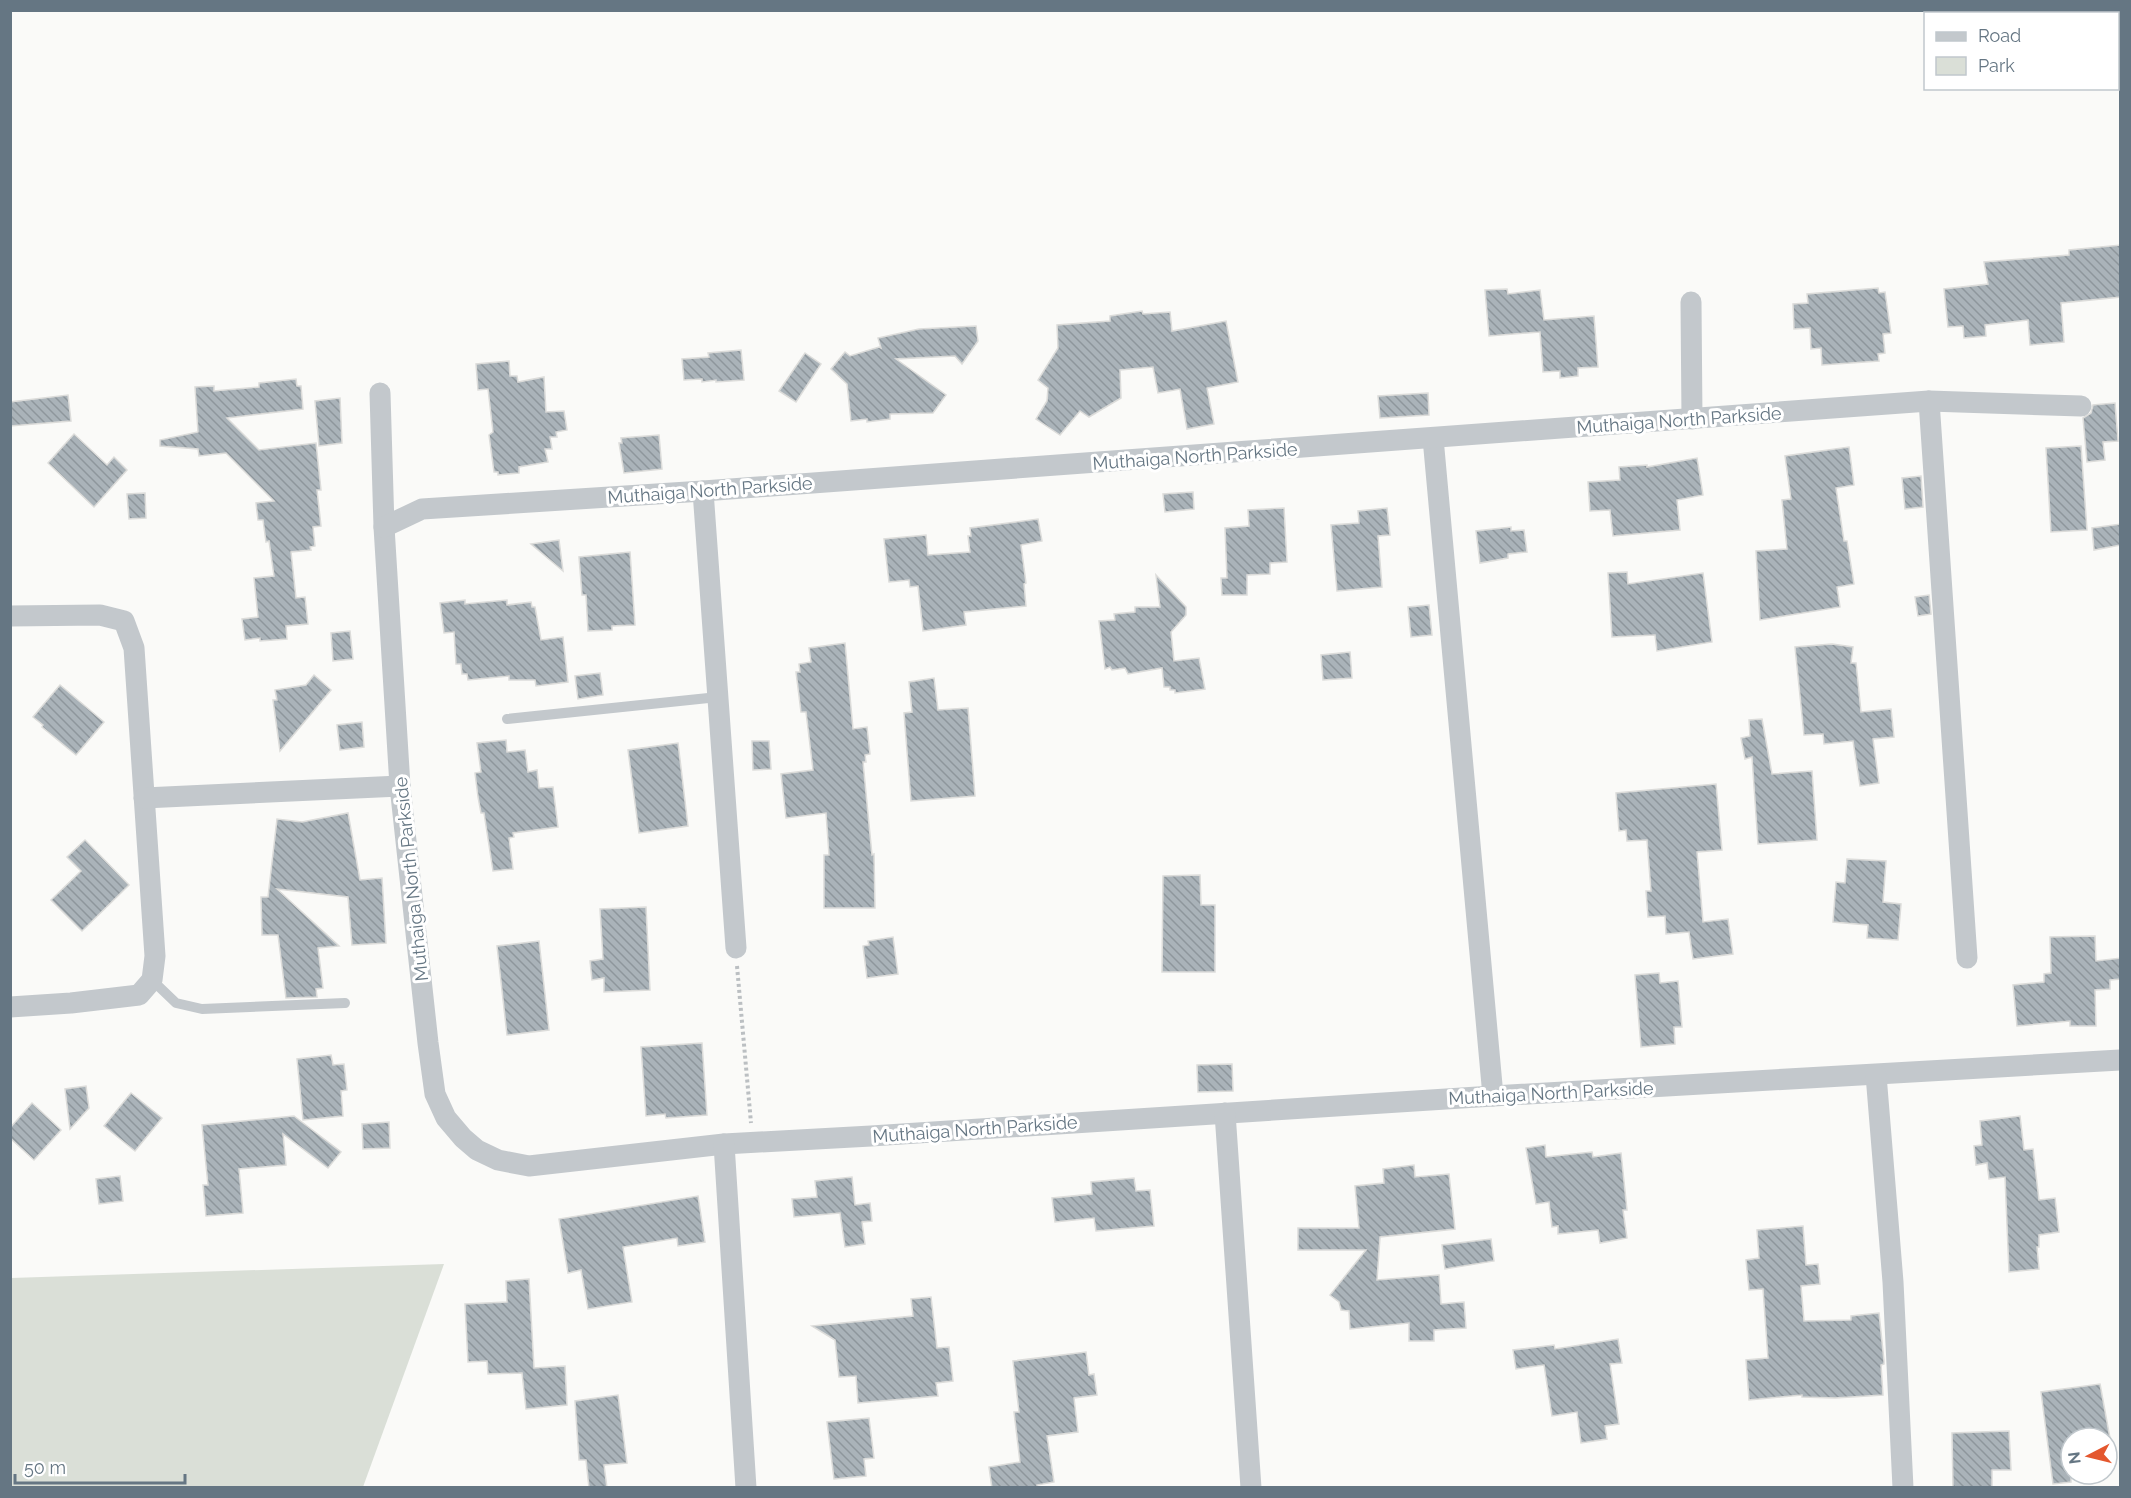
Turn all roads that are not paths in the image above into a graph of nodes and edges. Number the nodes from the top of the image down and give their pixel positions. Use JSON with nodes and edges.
{"nodes":[{"id":1,"x":1691,"y":302,"type":"dead end"},
{"id":2,"x":380,"y":393,"type":"dead end"},
{"id":3,"x":1929,"y":401,"type":"junction"},
{"id":4,"x":2081,"y":406,"type":"dead end"},
{"id":5,"x":1692,"y":419,"type":"junction"},
{"id":6,"x":1434,"y":438,"type":"junction"},
{"id":7,"x":704,"y":491,"type":"junction"},
{"id":8,"x":384,"y":527,"type":"junction"},
{"id":9,"x":10,"y":616,"type":"edge"},
{"id":10,"x":718,"y":697,"type":"junction"},
{"id":11,"x":507,"y":719,"type":"dead end"},
{"id":12,"x":400,"y":786,"type":"junction"},
{"id":13,"x":144,"y":798,"type":"junction"},
{"id":14,"x":736,"y":948,"type":"road end"},
{"id":15,"x":1967,"y":958,"type":"dead end"},
{"id":16,"x":152,"y":980,"type":"junction"},
{"id":17,"x":345,"y":1002,"type":"dead end"},
{"id":18,"x":10,"y":1007,"type":"edge"},
{"id":19,"x":2121,"y":1060,"type":"edge"},
{"id":20,"x":1876,"y":1075,"type":"junction"},
{"id":21,"x":1493,"y":1096,"type":"junction"},
{"id":22,"x":1225,"y":1113,"type":"junction"},
{"id":23,"x":724,"y":1144,"type":"junction"},
{"id":24,"x":746,"y":1488,"type":"edge"},
{"id":25,"x":1251,"y":1488,"type":"edge"},
{"id":26,"x":1903,"y":1488,"type":"edge"}],
"edges":[{"from":1,"to":5,"type":"street"},
{"from":2,"to":8,"type":"street"},
{"from":3,"to":4,"type":"street","name":"Muthaiga North Parkside"},
{"from":3,"to":5,"type":"street","name":"Muthaiga North Parkside"},
{"from":3,"to":15,"type":"street"},
{"from":5,"to":6,"type":"street","name":"Muthaiga North Parkside"},
{"from":6,"to":7,"type":"street","name":"Muthaiga North Parkside"},
{"from":6,"to":21,"type":"street"},
{"from":7,"to":8,"type":"street","name":"Muthaiga North Parkside"},
{"from":7,"to":10,"type":"street"},
{"from":8,"to":12,"type":"street","name":"Muthaiga North Parkside"},
{"from":9,"to":13,"type":"street"},
{"from":10,"to":11,"type":"lane"},
{"from":10,"to":14,"type":"street"},
{"from":12,"to":13,"type":"street"},
{"from":12,"to":23,"type":"street","name":"Muthaiga North Parkside"},
{"from":13,"to":16,"type":"street"},
{"from":16,"to":17,"type":"lane"},
{"from":16,"to":18,"type":"street"},
{"from":19,"to":20,"type":"street","name":"Muthaiga North Parkside"},
{"from":20,"to":21,"type":"street","name":"Muthaiga North Parkside"},
{"from":20,"to":26,"type":"street"},
{"from":21,"to":22,"type":"street","name":"Muthaiga North Parkside"},
{"from":22,"to":23,"type":"street","name":"Muthaiga North Parkside"},
{"from":22,"to":25,"type":"street"},
{"from":23,"to":24,"type":"street"}]}
